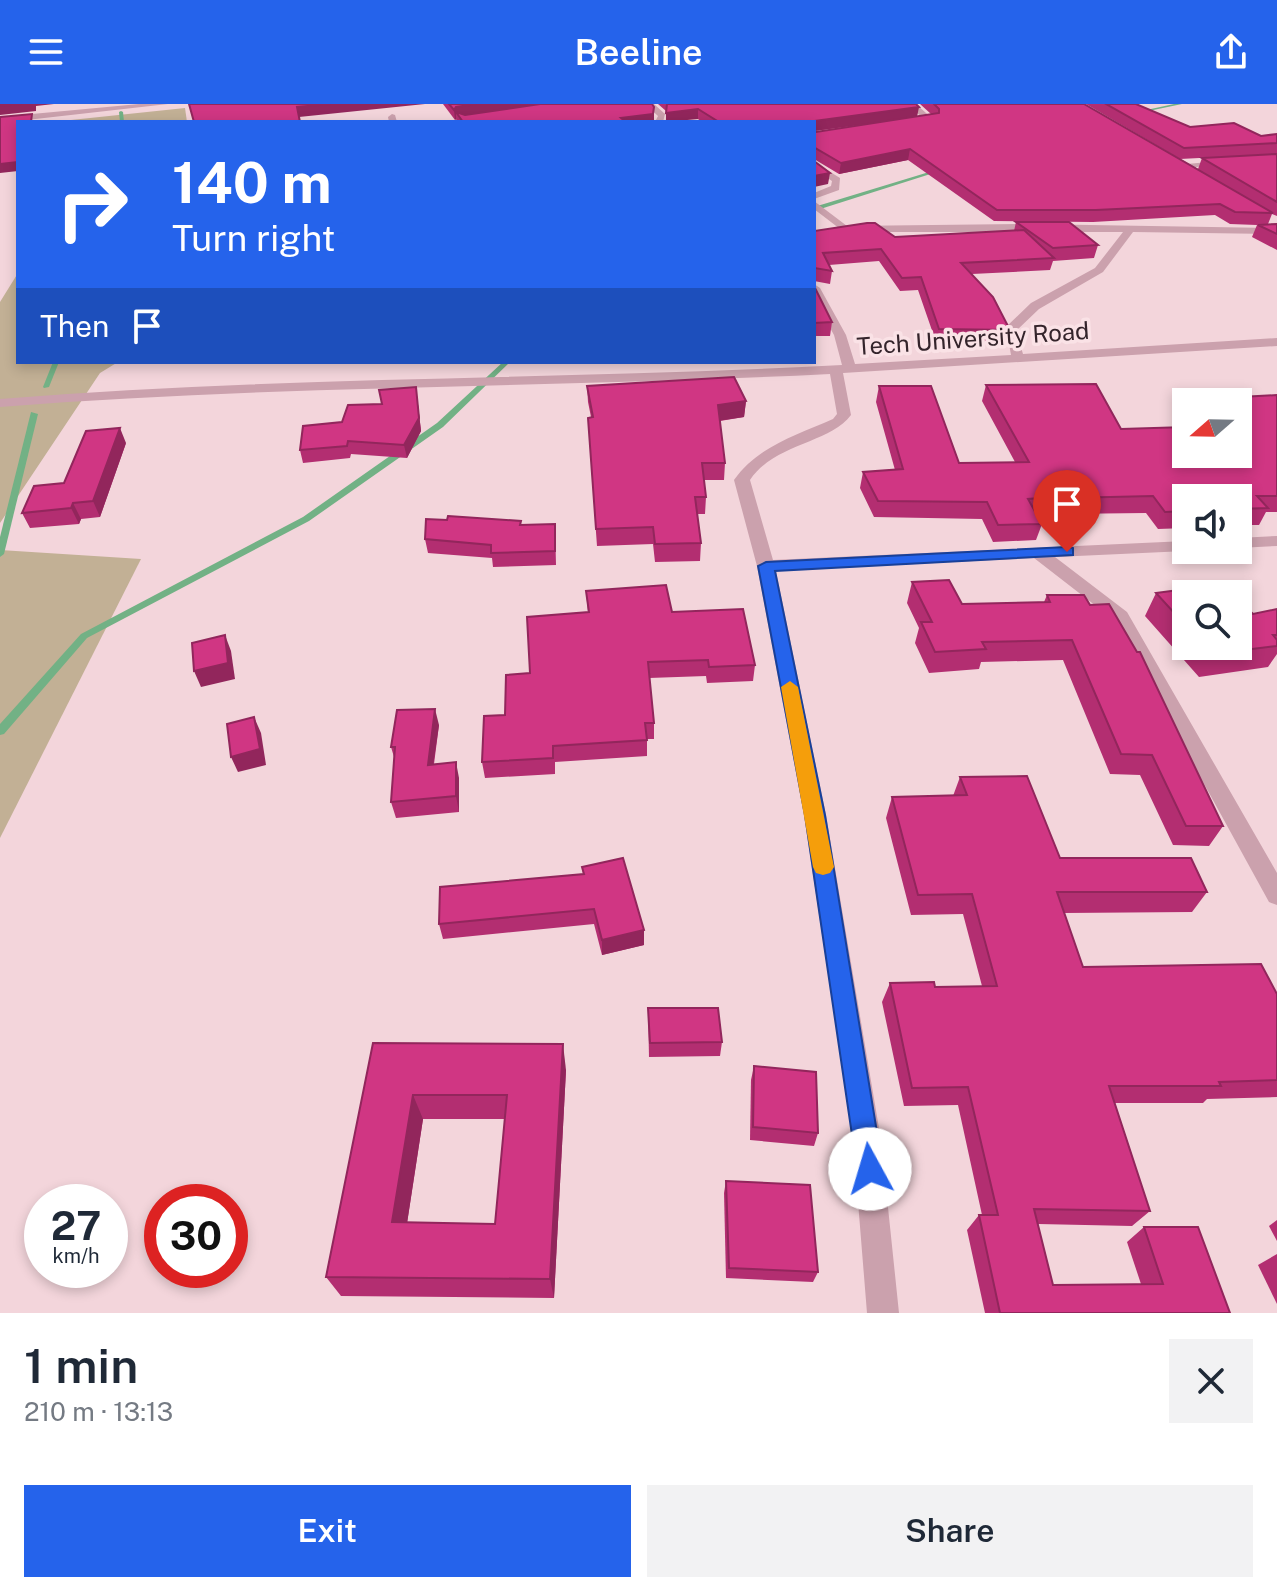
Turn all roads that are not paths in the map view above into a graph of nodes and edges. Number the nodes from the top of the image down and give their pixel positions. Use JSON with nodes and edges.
{"nodes":[{"id":1,"x":164,"y":104,"type":"edge"},
{"id":2,"x":649,"y":104,"type":"edge"},
{"id":3,"x":911,"y":104,"type":"edge"},
{"id":4,"x":0,"y":120,"type":"edge"},
{"id":5,"x":660,"y":120,"type":"edge"},
{"id":6,"x":909,"y":125,"type":"edge"},
{"id":7,"x":1167,"y":157,"type":"edge"},
{"id":8,"x":1277,"y":159,"type":"edge"},
{"id":9,"x":1180,"y":165,"type":"junction"},
{"id":10,"x":816,"y":166,"type":"edge"},
{"id":11,"x":1194,"y":173,"type":"edge"},
{"id":12,"x":816,"y":195,"type":"edge"},
{"id":13,"x":816,"y":206,"type":"edge"},
{"id":14,"x":844,"y":229,"type":"junction"},
{"id":15,"x":1130,"y":229,"type":"junction"},
{"id":16,"x":829,"y":231,"type":"edge"},
{"id":17,"x":1277,"y":231,"type":"edge"},
{"id":18,"x":816,"y":292,"type":"edge"},
{"id":19,"x":1277,"y":342,"type":"edge"},
{"id":20,"x":1018,"y":358,"type":"junction"},
{"id":21,"x":593,"y":364,"type":"edge"},
{"id":22,"x":843,"y":370,"type":"junction"},
{"id":23,"x":603,"y":380,"type":"junction"},
{"id":24,"x":0,"y":403,"type":"edge"},
{"id":25,"x":1277,"y":541,"type":"edge"},
{"id":26,"x":1252,"y":542,"type":"edge"},
{"id":27,"x":1172,"y":547,"type":"edge"},
{"id":28,"x":1038,"y":553,"type":"junction"},
{"id":29,"x":766,"y":566,"type":"junction"},
{"id":30,"x":1277,"y":895,"type":"edge"},
{"id":31,"x":883,"y":1313,"type":"edge"}],
"edges":[{"from":1,"to":4,"type":"street"},
{"from":2,"to":5,"type":"street"},
{"from":3,"to":6,"type":"street"},
{"from":7,"to":9,"type":"street"},
{"from":8,"to":9,"type":"street"},
{"from":9,"to":11,"type":"street"},
{"from":10,"to":12,"type":"street"},
{"from":13,"to":14,"type":"street"},
{"from":14,"to":15,"type":"street"},
{"from":14,"to":16,"type":"street"},
{"from":15,"to":17,"type":"street"},
{"from":15,"to":20,"type":"street"},
{"from":18,"to":22,"type":"street"},
{"from":19,"to":20,"type":"street","name":"Tech University Road"},
{"from":20,"to":22,"type":"street","name":"Tech University Road"},
{"from":21,"to":23,"type":"street"},
{"from":22,"to":23,"type":"street","name":"Tech University Road"},
{"from":22,"to":29,"type":"street"},
{"from":23,"to":24,"type":"street","name":"Tech University Road"},
{"from":25,"to":26,"type":"street"},
{"from":27,"to":28,"type":"street"},
{"from":28,"to":29,"type":"street"},
{"from":28,"to":30,"type":"street"},
{"from":29,"to":31,"type":"street"}]}
